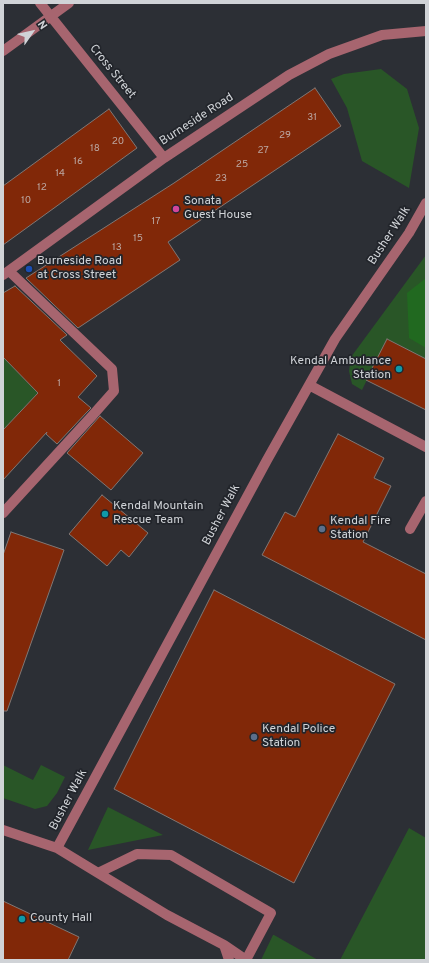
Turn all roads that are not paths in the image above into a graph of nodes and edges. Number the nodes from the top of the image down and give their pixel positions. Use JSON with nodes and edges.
{"nodes":[{"id":1,"x":40,"y":3,"type":"edge"},
{"id":2,"x":68,"y":3,"type":"edge"},
{"id":3,"x":50,"y":17,"type":"junction"},
{"id":4,"x":426,"y":31,"type":"edge"},
{"id":5,"x":3,"y":51,"type":"edge"},
{"id":6,"x":164,"y":158,"type":"junction"},
{"id":7,"x":426,"y":203,"type":"edge"},
{"id":8,"x":6,"y":273,"type":"edge"},
{"id":9,"x":309,"y":385,"type":"junction"},
{"id":10,"x":426,"y":447,"type":"edge"},
{"id":11,"x":426,"y":500,"type":"edge"},
{"id":12,"x":3,"y":514,"type":"edge"},
{"id":13,"x":410,"y":529,"type":"dead end"},
{"id":14,"x":3,"y":830,"type":"edge"},
{"id":15,"x":57,"y":848,"type":"junction"},
{"id":16,"x":98,"y":873,"type":"junction"},
{"id":17,"x":224,"y":945,"type":"junction"},
{"id":18,"x":229,"y":960,"type":"edge"},
{"id":19,"x":246,"y":960,"type":"edge"}],
"edges":[{"from":1,"to":3,"type":"street","name":"Cross Street"},
{"from":2,"to":3,"type":"street"},
{"from":3,"to":5,"type":"street"},
{"from":3,"to":6,"type":"street","name":"Cross Street"},
{"from":4,"to":6,"type":"street","name":"Burneside Road"},
{"from":6,"to":8,"type":"street","name":"Burneside Road"},
{"from":7,"to":9,"type":"street","name":"Busher Walk"},
{"from":8,"to":12,"type":"street"},
{"from":9,"to":10,"type":"street"},
{"from":9,"to":15,"type":"street","name":"Busher Walk"},
{"from":11,"to":13,"type":"street"},
{"from":14,"to":15,"type":"street","name":"Busher Walk"},
{"from":15,"to":16,"type":"street","name":"Busher Walk"},
{"from":16,"to":17,"type":"street","name":"Busher Walk"},
{"from":16,"to":19,"type":"street"},
{"from":17,"to":18,"type":"street"},
{"from":17,"to":19,"type":"street","name":"Busher Walk"}]}
